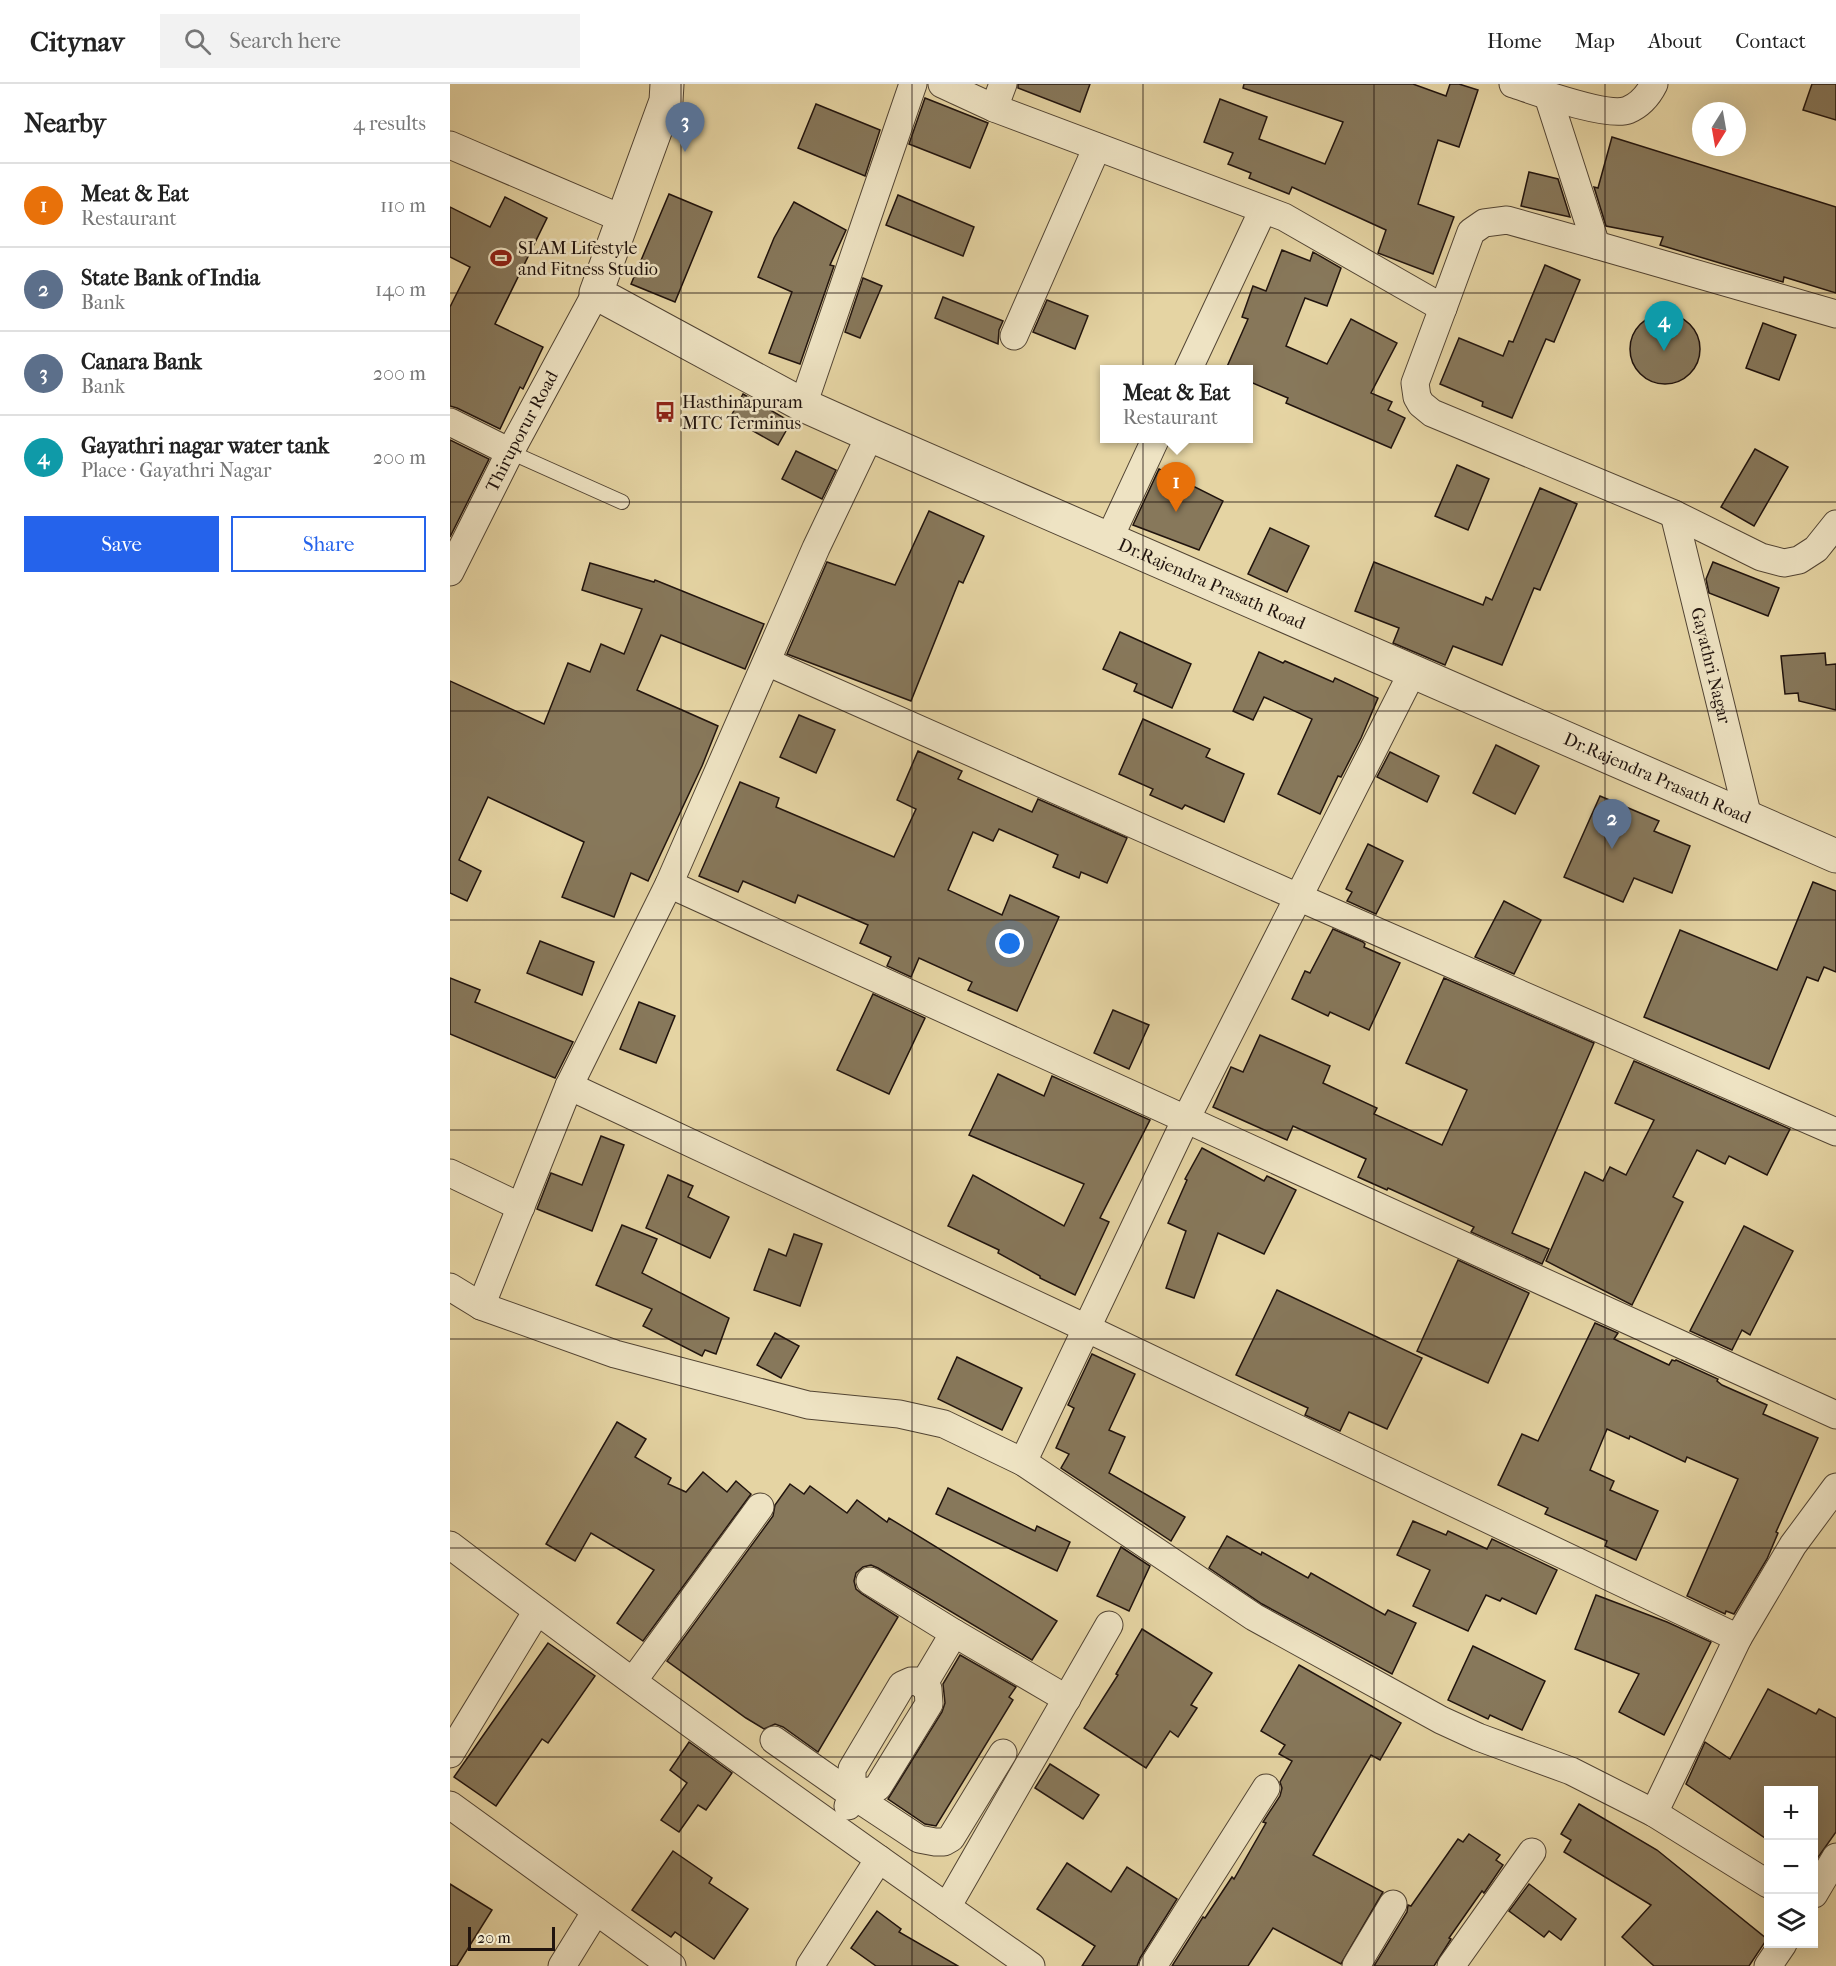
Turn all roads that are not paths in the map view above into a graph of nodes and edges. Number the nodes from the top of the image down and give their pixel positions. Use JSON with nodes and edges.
{"nodes":[{"id":1,"x":667,"y":84,"type":"edge"},
{"id":2,"x":914,"y":84,"type":"edge"},
{"id":3,"x":942,"y":84,"type":"edge"},
{"id":4,"x":1513,"y":84,"type":"edge"},
{"id":5,"x":1654,"y":84,"type":"edge"},
{"id":6,"x":999,"y":96,"type":"edge"},
{"id":7,"x":1548,"y":96,"type":"junction"},
{"id":8,"x":450,"y":145,"type":"edge"},
{"id":9,"x":1097,"y":147,"type":"junction"},
{"id":10,"x":1263,"y":210,"type":"junction"},
{"id":11,"x":623,"y":219,"type":"junction"},
{"id":12,"x":1596,"y":245,"type":"junction"},
{"id":13,"x":596,"y":293,"type":"junction"},
{"id":14,"x":1443,"y":308,"type":"junction"},
{"id":15,"x":1836,"y":314,"type":"edge"},
{"id":16,"x":1014,"y":336,"type":"dead end"},
{"id":17,"x":1190,"y":365,"type":"edge"},
{"id":18,"x":803,"y":405,"type":"junction"},
{"id":19,"x":450,"y":422,"type":"edge"},
{"id":20,"x":870,"y":435,"type":"junction"},
{"id":21,"x":1154,"y":443,"type":"edge"},
{"id":22,"x":510,"y":452,"type":"junction"},
{"id":23,"x":622,"y":502,"type":"dead end"},
{"id":24,"x":1674,"y":514,"type":"junction"},
{"id":25,"x":1836,"y":524,"type":"edge"},
{"id":26,"x":1109,"y":539,"type":"junction"},
{"id":27,"x":450,"y":572,"type":"edge"},
{"id":28,"x":766,"y":662,"type":"junction"},
{"id":29,"x":1413,"y":671,"type":"junction"},
{"id":30,"x":1748,"y":817,"type":"junction"},
{"id":31,"x":1836,"y":856,"type":"edge"},
{"id":32,"x":669,"y":884,"type":"junction"},
{"id":33,"x":1298,"y":897,"type":"junction"},
{"id":34,"x":569,"y":1086,"type":"junction"},
{"id":35,"x":1186,"y":1119,"type":"junction"},
{"id":36,"x":1836,"y":1132,"type":"edge"},
{"id":37,"x":450,"y":1173,"type":"edge"},
{"id":38,"x":521,"y":1207,"type":"junction"},
{"id":39,"x":450,"y":1287,"type":"edge"},
{"id":40,"x":481,"y":1306,"type":"junction"},
{"id":41,"x":1086,"y":1328,"type":"junction"},
{"id":42,"x":1836,"y":1415,"type":"edge"},
{"id":43,"x":1023,"y":1462,"type":"junction"},
{"id":44,"x":1836,"y":1487,"type":"edge"},
{"id":45,"x":760,"y":1507,"type":"dead end"},
{"id":46,"x":450,"y":1545,"type":"edge"},
{"id":47,"x":870,"y":1581,"type":"dead end"},
{"id":48,"x":537,"y":1611,"type":"junction"},
{"id":49,"x":1108,"y":1625,"type":"dead end"},
{"id":50,"x":954,"y":1633,"type":"junction"},
{"id":51,"x":1738,"y":1638,"type":"junction"},
{"id":52,"x":633,"y":1681,"type":"junction"},
{"id":53,"x":1066,"y":1699,"type":"junction"},
{"id":54,"x":774,"y":1740,"type":"dead end"},
{"id":55,"x":1003,"y":1753,"type":"dead end"},
{"id":56,"x":450,"y":1754,"type":"edge"},
{"id":57,"x":1266,"y":1788,"type":"dead end"},
{"id":58,"x":856,"y":1793,"type":"junction"},
{"id":59,"x":450,"y":1805,"type":"edge"},
{"id":60,"x":1654,"y":1814,"type":"junction"},
{"id":61,"x":835,"y":1827,"type":"junction"},
{"id":62,"x":1532,"y":1852,"type":"dead end"},
{"id":63,"x":1836,"y":1857,"type":"edge"},
{"id":64,"x":879,"y":1859,"type":"junction"},
{"id":65,"x":1764,"y":1882,"type":"edge"},
{"id":66,"x":1818,"y":1887,"type":"edge"},
{"id":67,"x":1393,"y":1904,"type":"dead end"},
{"id":68,"x":947,"y":1907,"type":"junction"},
{"id":69,"x":596,"y":1911,"type":"junction"},
{"id":70,"x":1780,"y":1948,"type":"edge"},
{"id":71,"x":562,"y":1966,"type":"edge"},
{"id":72,"x":672,"y":1966,"type":"edge"},
{"id":73,"x":810,"y":1966,"type":"edge"},
{"id":74,"x":1031,"y":1966,"type":"edge"},
{"id":75,"x":1153,"y":1966,"type":"edge"},
{"id":76,"x":1356,"y":1966,"type":"edge"},
{"id":77,"x":1451,"y":1966,"type":"edge"},
{"id":78,"x":1768,"y":1966,"type":"edge"}],
"edges":[{"from":1,"to":11,"type":"street"},
{"from":2,"to":18,"type":"street"},
{"from":3,"to":6,"type":"street"},
{"from":4,"to":7,"type":"street"},
{"from":5,"to":7,"type":"street"},
{"from":6,"to":9,"type":"street"},
{"from":7,"to":12,"type":"street"},
{"from":8,"to":11,"type":"street"},
{"from":9,"to":10,"type":"street"},
{"from":9,"to":16,"type":"street"},
{"from":10,"to":14,"type":"street"},
{"from":10,"to":17,"type":"street"},
{"from":11,"to":13,"type":"street"},
{"from":12,"to":14,"type":"street"},
{"from":12,"to":15,"type":"street"},
{"from":13,"to":18,"type":"street","name":"Dr.Rajendra Prasath Road"},
{"from":13,"to":22,"type":"street","name":"Thiruporur Road"},
{"from":14,"to":24,"type":"street"},
{"from":18,"to":20,"type":"street","name":"Dr.Rajendra Prasath Road"},
{"from":19,"to":22,"type":"street"},
{"from":20,"to":26,"type":"street","name":"Dr.Rajendra Prasath Road"},
{"from":20,"to":28,"type":"street"},
{"from":21,"to":26,"type":"street"},
{"from":22,"to":23,"type":"lane"},
{"from":22,"to":27,"type":"street","name":"Thiruporur Road"},
{"from":24,"to":25,"type":"street"},
{"from":24,"to":30,"type":"street","name":"Gayathri Nagar"},
{"from":26,"to":29,"type":"street","name":"Dr.Rajendra Prasath Road"},
{"from":28,"to":32,"type":"street"},
{"from":28,"to":33,"type":"street"},
{"from":29,"to":30,"type":"street","name":"Dr.Rajendra Prasath Road"},
{"from":29,"to":33,"type":"street"},
{"from":30,"to":31,"type":"street","name":"Dr.Rajendra Prasath Road"},
{"from":32,"to":34,"type":"street"},
{"from":32,"to":35,"type":"street"},
{"from":33,"to":35,"type":"street"},
{"from":33,"to":36,"type":"street"},
{"from":34,"to":38,"type":"street"},
{"from":34,"to":41,"type":"street"},
{"from":35,"to":41,"type":"street"},
{"from":35,"to":42,"type":"street"},
{"from":37,"to":38,"type":"street"},
{"from":38,"to":40,"type":"street"},
{"from":39,"to":40,"type":"street"},
{"from":40,"to":43,"type":"street"},
{"from":41,"to":43,"type":"street"},
{"from":41,"to":51,"type":"street"},
{"from":43,"to":60,"type":"street"},
{"from":44,"to":51,"type":"street"},
{"from":45,"to":52,"type":"street"},
{"from":46,"to":48,"type":"street"},
{"from":47,"to":50,"type":"street"},
{"from":48,"to":52,"type":"street"},
{"from":48,"to":56,"type":"street"},
{"from":49,"to":53,"type":"street"},
{"from":50,"to":53,"type":"street"},
{"from":50,"to":58,"type":"street"},
{"from":51,"to":60,"type":"street"},
{"from":52,"to":61,"type":"street"},
{"from":53,"to":68,"type":"street"},
{"from":54,"to":58,"type":"street"},
{"from":55,"to":58,"type":"street"},
{"from":57,"to":75,"type":"street"},
{"from":58,"to":61,"type":"street"},
{"from":59,"to":69,"type":"street"},
{"from":60,"to":65,"type":"street"},
{"from":61,"to":64,"type":"street"},
{"from":62,"to":77,"type":"street"},
{"from":63,"to":66,"type":"street"},
{"from":64,"to":68,"type":"street"},
{"from":64,"to":73,"type":"street"},
{"from":67,"to":76,"type":"street"},
{"from":68,"to":74,"type":"street"},
{"from":69,"to":71,"type":"street"},
{"from":69,"to":72,"type":"street"},
{"from":70,"to":78,"type":"street"}]}
